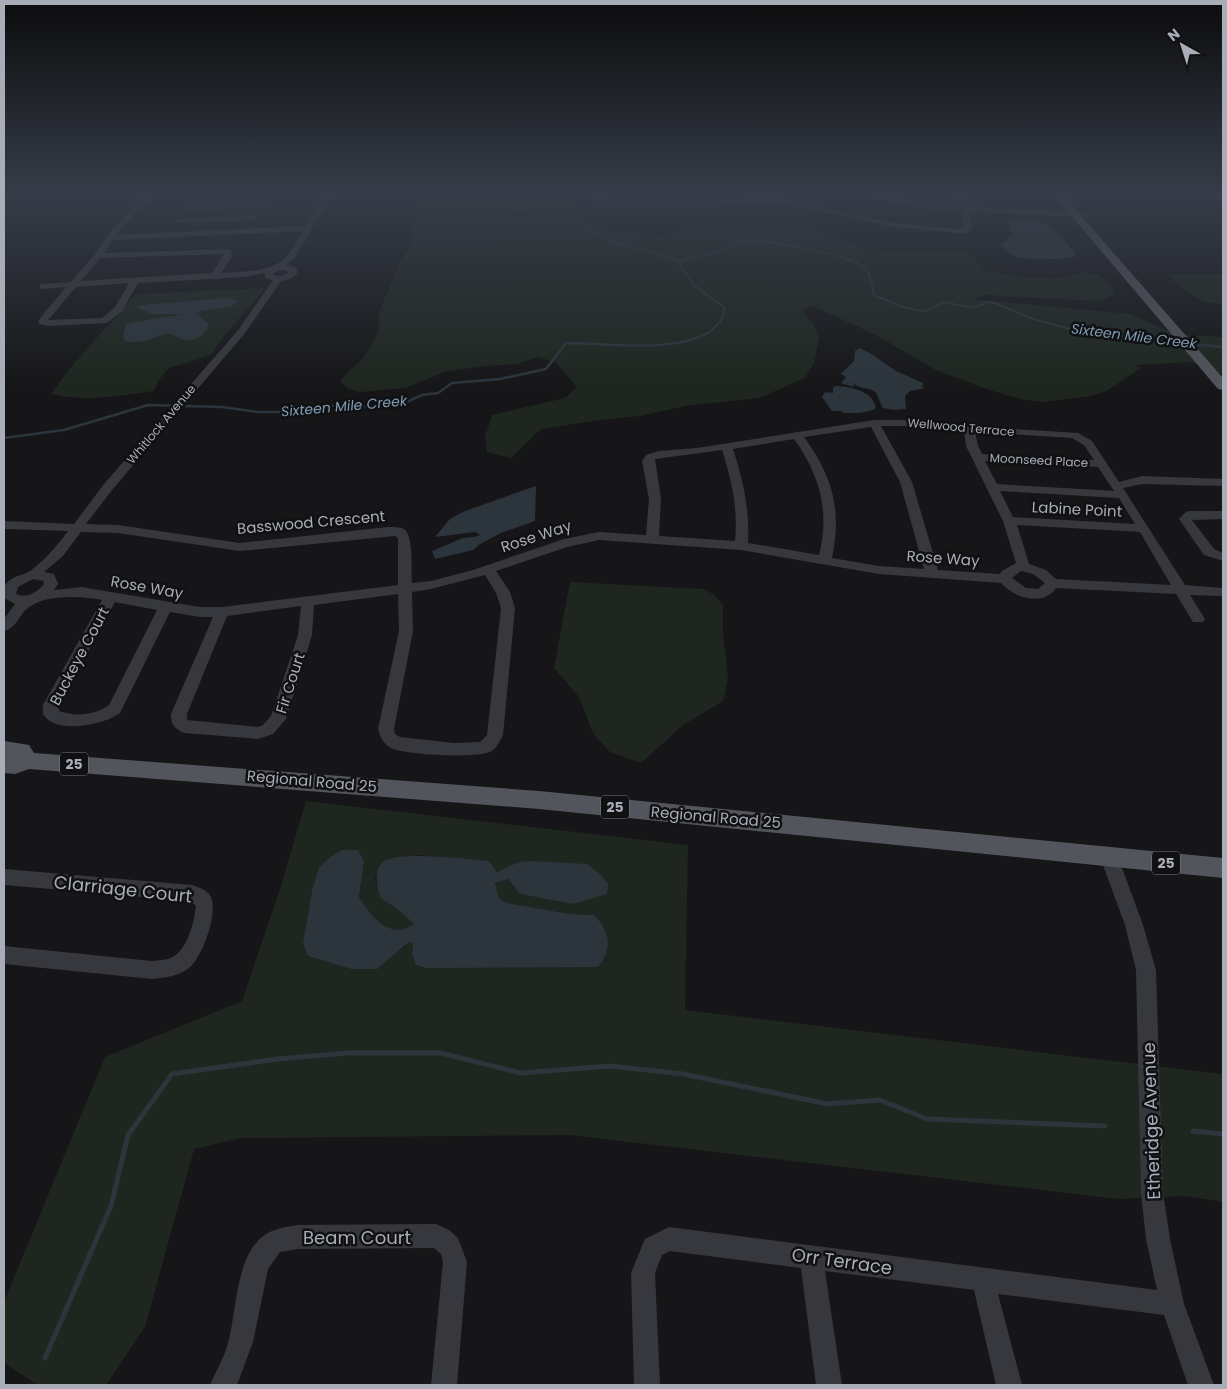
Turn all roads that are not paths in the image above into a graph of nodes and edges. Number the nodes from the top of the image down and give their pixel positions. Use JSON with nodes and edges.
{"nodes":[{"id":1,"x":96,"y":259,"type":"edge"},
{"id":2,"x":226,"y":259,"type":"edge"},
{"id":3,"x":289,"y":259,"type":"edge"},
{"id":4,"x":292,"y":259,"type":"edge"},
{"id":5,"x":1112,"y":259,"type":"edge"},
{"id":6,"x":1127,"y":259,"type":"edge"},
{"id":7,"x":274,"y":274,"type":"junction"},
{"id":8,"x":214,"y":276,"type":"junction"},
{"id":9,"x":135,"y":280,"type":"junction"},
{"id":10,"x":74,"y":284,"type":"junction"},
{"id":11,"x":43,"y":286,"type":"dead end"},
{"id":12,"x":1168,"y":306,"type":"dead end"},
{"id":13,"x":1223,"y":386,"type":"edge"},
{"id":14,"x":874,"y":423,"type":"junction"},
{"id":15,"x":968,"y":427,"type":"junction"},
{"id":16,"x":797,"y":435,"type":"junction"},
{"id":17,"x":726,"y":446,"type":"junction"},
{"id":18,"x":977,"y":457,"type":"junction"},
{"id":19,"x":1101,"y":464,"type":"junction"},
{"id":20,"x":1223,"y":482,"type":"edge"},
{"id":21,"x":992,"y":487,"type":"junction"},
{"id":22,"x":1118,"y":491,"type":"junction"},
{"id":23,"x":1223,"y":515,"type":"edge"},
{"id":24,"x":1009,"y":521,"type":"junction"},
{"id":25,"x":4,"y":526,"type":"edge"},
{"id":26,"x":77,"y":527,"type":"junction"},
{"id":27,"x":1144,"y":528,"type":"junction"},
{"id":28,"x":652,"y":539,"type":"junction"},
{"id":29,"x":741,"y":546,"type":"junction"},
{"id":30,"x":58,"y":553,"type":"junction"},
{"id":31,"x":1223,"y":556,"type":"edge"},
{"id":32,"x":825,"y":560,"type":"junction"},
{"id":33,"x":1024,"y":567,"type":"junction"},
{"id":34,"x":488,"y":570,"type":"junction"},
{"id":35,"x":932,"y":573,"type":"junction"},
{"id":36,"x":33,"y":575,"type":"junction"},
{"id":37,"x":1005,"y":579,"type":"junction"},
{"id":38,"x":51,"y":581,"type":"junction"},
{"id":39,"x":1052,"y":583,"type":"junction"},
{"id":40,"x":406,"y":590,"type":"junction"},
{"id":41,"x":7,"y":591,"type":"edge"},
{"id":42,"x":1182,"y":591,"type":"junction"},
{"id":43,"x":81,"y":592,"type":"junction"},
{"id":44,"x":1223,"y":592,"type":"edge"},
{"id":45,"x":111,"y":597,"type":"junction"},
{"id":46,"x":36,"y":598,"type":"junction"},
{"id":47,"x":308,"y":601,"type":"junction"},
{"id":48,"x":166,"y":606,"type":"junction"},
{"id":49,"x":222,"y":612,"type":"junction"},
{"id":50,"x":4,"y":616,"type":"edge"},
{"id":51,"x":1198,"y":619,"type":"dead end"},
{"id":52,"x":4,"y":626,"type":"edge"},
{"id":53,"x":4,"y":749,"type":"edge"},
{"id":54,"x":28,"y":761,"type":"junction"},
{"id":55,"x":4,"y":766,"type":"edge"},
{"id":56,"x":1109,"y":857,"type":"junction"},
{"id":57,"x":1223,"y":868,"type":"edge"},
{"id":58,"x":4,"y":877,"type":"edge"},
{"id":59,"x":4,"y":955,"type":"edge"},
{"id":60,"x":811,"y":1257,"type":"junction"},
{"id":61,"x":983,"y":1280,"type":"junction"},
{"id":62,"x":1172,"y":1304,"type":"junction"},
{"id":63,"x":223,"y":1385,"type":"edge"},
{"id":64,"x":444,"y":1385,"type":"edge"},
{"id":65,"x":647,"y":1385,"type":"edge"},
{"id":66,"x":828,"y":1385,"type":"edge"},
{"id":67,"x":1009,"y":1385,"type":"edge"},
{"id":68,"x":1201,"y":1385,"type":"edge"}],
"edges":[{"from":1,"to":10,"type":"street"},
{"from":2,"to":8,"type":"street"},
{"from":3,"to":7,"type":"street","name":"Whitlock Avenue"},
{"from":4,"to":7,"type":"street","name":"Whitlock Avenue"},
{"from":5,"to":13,"type":"main road"},
{"from":6,"to":12,"type":"main road"},
{"from":7,"to":8,"type":"street"},
{"from":7,"to":26,"type":"street","name":"Whitlock Avenue"},
{"from":8,"to":9,"type":"street"},
{"from":9,"to":10,"type":"street"},
{"from":9,"to":10,"type":"street"},
{"from":10,"to":11,"type":"street"},
{"from":14,"to":15,"type":"street","name":"Wellwood Terrace"},
{"from":14,"to":16,"type":"street","name":"Wellwood Terrace"},
{"from":14,"to":35,"type":"street"},
{"from":15,"to":18,"type":"street"},
{"from":15,"to":19,"type":"street","name":"Wellwood Terrace"},
{"from":16,"to":17,"type":"street","name":"Wellwood Terrace"},
{"from":16,"to":32,"type":"street"},
{"from":17,"to":28,"type":"street","name":"Wellwood Terrace"},
{"from":17,"to":29,"type":"street"},
{"from":18,"to":19,"type":"street","name":"Moonseed Place"},
{"from":18,"to":21,"type":"street"},
{"from":19,"to":22,"type":"street","name":"Wellwood Terrace"},
{"from":20,"to":22,"type":"street"},
{"from":21,"to":22,"type":"street"},
{"from":21,"to":24,"type":"street"},
{"from":22,"to":27,"type":"street","name":"Wellwood Terrace"},
{"from":23,"to":31,"type":"street"},
{"from":24,"to":27,"type":"street","name":"Labine Point"},
{"from":24,"to":33,"type":"street"},
{"from":25,"to":26,"type":"street"},
{"from":26,"to":30,"type":"street","name":"Whitlock Avenue"},
{"from":26,"to":40,"type":"street","name":"Basswood Crescent"},
{"from":27,"to":42,"type":"street","name":"Wellwood Terrace"},
{"from":28,"to":29,"type":"street","name":"Rose Way"},
{"from":28,"to":34,"type":"street","name":"Rose Way"},
{"from":29,"to":32,"type":"street","name":"Rose Way"},
{"from":30,"to":36,"type":"street","name":"Whitlock Avenue"},
{"from":30,"to":38,"type":"street","name":"Whitlock Avenue"},
{"from":32,"to":35,"type":"street","name":"Rose Way"},
{"from":33,"to":37,"type":"street"},
{"from":33,"to":39,"type":"street"},
{"from":34,"to":40,"type":"street","name":"Rose Way"},
{"from":34,"to":40,"type":"street"},
{"from":35,"to":37,"type":"street","name":"Rose Way"},
{"from":36,"to":38,"type":"street","name":"Rose Way"},
{"from":36,"to":41,"type":"street"},
{"from":37,"to":39,"type":"street"},
{"from":38,"to":43,"type":"street","name":"Rose Way"},
{"from":38,"to":46,"type":"street"},
{"from":39,"to":42,"type":"street"},
{"from":40,"to":47,"type":"street","name":"Rose Way"},
{"from":41,"to":46,"type":"street","name":"Rose Way"},
{"from":41,"to":50,"type":"street"},
{"from":42,"to":44,"type":"street"},
{"from":42,"to":51,"type":"street","name":"Wellwood Terrace"},
{"from":43,"to":45,"type":"street","name":"Rose Way"},
{"from":43,"to":46,"type":"street","name":"Rose Way"},
{"from":45,"to":48,"type":"street","name":"Rose Way"},
{"from":45,"to":48,"type":"street","name":"Buckeye Court"},
{"from":46,"to":52,"type":"street"},
{"from":47,"to":49,"type":"street","name":"Rose Way"},
{"from":47,"to":49,"type":"street","name":"Fir Court"},
{"from":48,"to":49,"type":"street","name":"Rose Way"},
{"from":53,"to":54,"type":"main road","name":"Regional Road 25","number":"25"},
{"from":54,"to":55,"type":"main road","name":"Regional Road 25","number":"25"},
{"from":54,"to":56,"type":"main road","name":"Regional Road 25","number":"25"},
{"from":56,"to":57,"type":"main road","name":"Regional Road 25","number":"25"},
{"from":56,"to":62,"type":"street","name":"Etheridge Avenue"},
{"from":58,"to":59,"type":"street","name":"Clarriage Court"},
{"from":60,"to":61,"type":"street","name":"Orr Terrace"},
{"from":60,"to":65,"type":"street","name":"Orr Terrace"},
{"from":60,"to":66,"type":"street"},
{"from":61,"to":62,"type":"street","name":"Orr Terrace"},
{"from":61,"to":67,"type":"street"},
{"from":62,"to":68,"type":"street","name":"Etheridge Avenue"},
{"from":63,"to":64,"type":"street","name":"Beam Court"}]}
